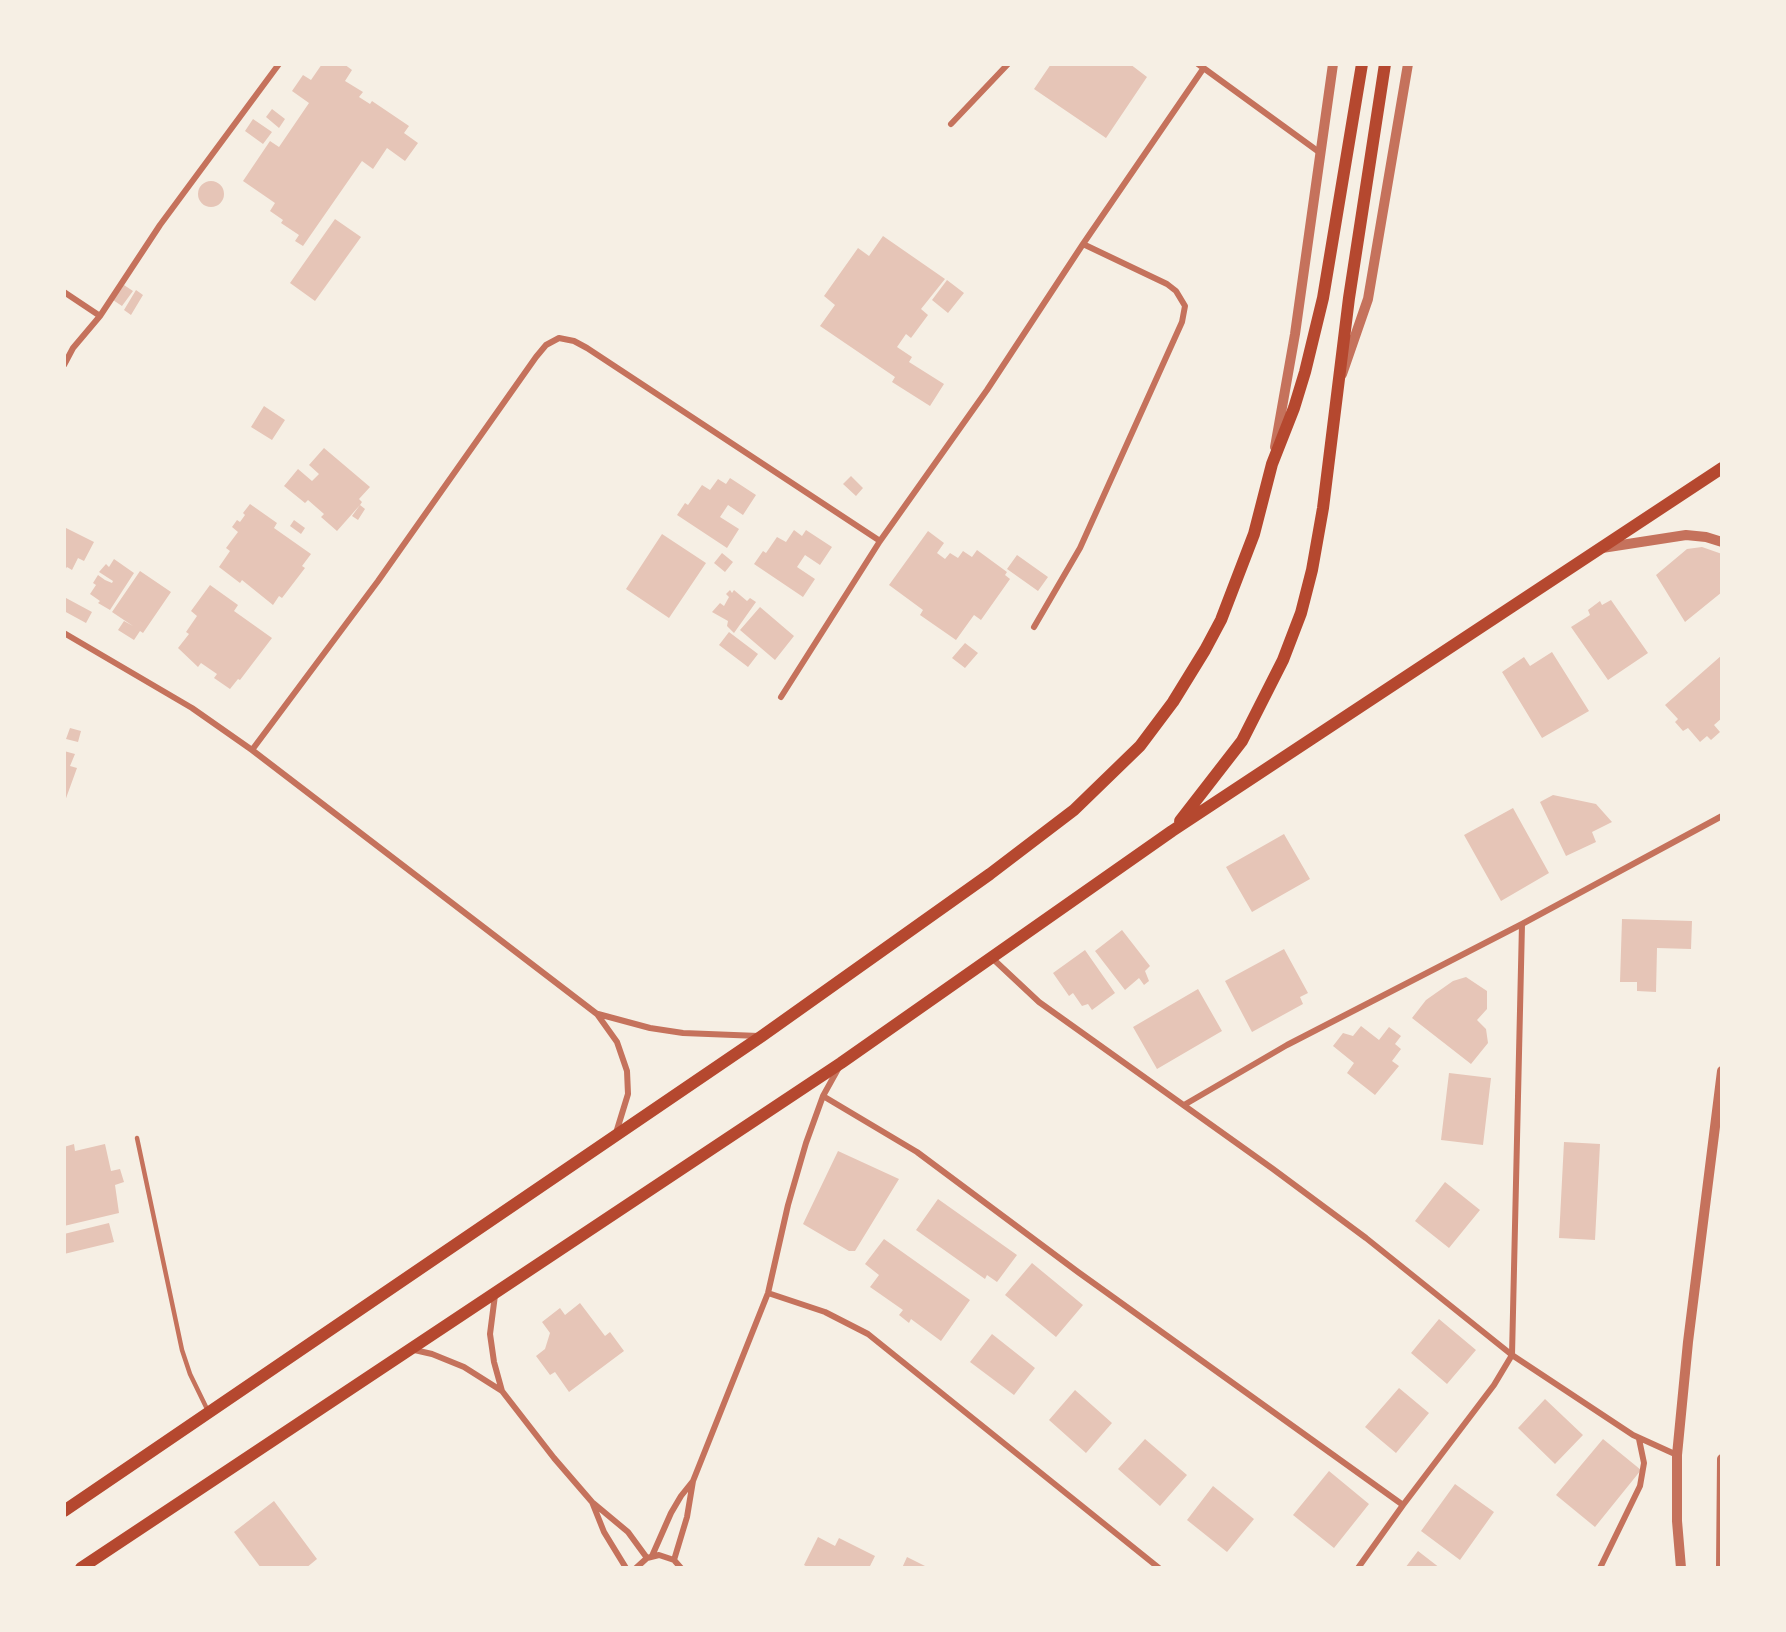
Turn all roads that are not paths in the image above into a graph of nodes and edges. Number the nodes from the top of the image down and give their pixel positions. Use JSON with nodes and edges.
{"nodes":[{"id":1,"x":279,"y":64,"type":"edge"},
{"id":2,"x":1008,"y":64,"type":"edge"},
{"id":3,"x":1333,"y":64,"type":"edge"},
{"id":4,"x":1362,"y":64,"type":"edge"},
{"id":5,"x":1385,"y":64,"type":"edge"},
{"id":6,"x":1408,"y":64,"type":"edge"},
{"id":7,"x":1200,"y":67,"type":"edge"},
{"id":8,"x":951,"y":124,"type":"dead end"},
{"id":9,"x":1319,"y":152,"type":"junction"},
{"id":10,"x":1083,"y":244,"type":"junction"},
{"id":11,"x":64,"y":292,"type":"edge"},
{"id":12,"x":99,"y":316,"type":"junction"},
{"id":13,"x":64,"y":365,"type":"edge"},
{"id":14,"x":1337,"y":388,"type":"junction"},
{"id":15,"x":1272,"y":464,"type":"junction"},
{"id":16,"x":1722,"y":468,"type":"edge"},
{"id":17,"x":880,"y":541,"type":"junction"},
{"id":18,"x":1722,"y":542,"type":"edge"},
{"id":19,"x":1599,"y":548,"type":"junction"},
{"id":20,"x":1034,"y":627,"type":"dead end"},
{"id":21,"x":64,"y":633,"type":"edge"},
{"id":22,"x":781,"y":697,"type":"dead end"},
{"id":23,"x":252,"y":750,"type":"junction"},
{"id":24,"x":1722,"y":816,"type":"edge"},
{"id":25,"x":1172,"y":831,"type":"junction"},
{"id":26,"x":1522,"y":924,"type":"junction"},
{"id":27,"x":991,"y":957,"type":"junction"},
{"id":28,"x":597,"y":1014,"type":"junction"},
{"id":29,"x":762,"y":1036,"type":"junction"},
{"id":30,"x":841,"y":1063,"type":"junction"},
{"id":31,"x":1722,"y":1071,"type":"edge"},
{"id":32,"x":823,"y":1096,"type":"junction"},
{"id":33,"x":1184,"y":1105,"type":"junction"},
{"id":34,"x":615,"y":1136,"type":"junction"},
{"id":35,"x":137,"y":1138,"type":"dead end"},
{"id":36,"x":495,"y":1292,"type":"junction"},
{"id":37,"x":768,"y":1293,"type":"junction"},
{"id":38,"x":410,"y":1349,"type":"junction"},
{"id":39,"x":1512,"y":1355,"type":"junction"},
{"id":40,"x":502,"y":1391,"type":"junction"},
{"id":41,"x":209,"y":1414,"type":"junction"},
{"id":42,"x":1639,"y":1438,"type":"junction"},
{"id":43,"x":1677,"y":1455,"type":"junction"},
{"id":44,"x":1722,"y":1459,"type":"edge"},
{"id":45,"x":693,"y":1481,"type":"junction"},
{"id":46,"x":592,"y":1502,"type":"junction"},
{"id":47,"x":1402,"y":1504,"type":"junction"},
{"id":48,"x":64,"y":1511,"type":"edge"},
{"id":49,"x":649,"y":1557,"type":"junction"},
{"id":50,"x":674,"y":1560,"type":"junction"},
{"id":51,"x":81,"y":1568,"type":"edge"},
{"id":52,"x":626,"y":1568,"type":"edge"},
{"id":53,"x":636,"y":1568,"type":"edge"},
{"id":54,"x":681,"y":1568,"type":"edge"},
{"id":55,"x":1159,"y":1568,"type":"edge"},
{"id":56,"x":1358,"y":1568,"type":"edge"},
{"id":57,"x":1600,"y":1568,"type":"edge"},
{"id":58,"x":1681,"y":1568,"type":"edge"},
{"id":59,"x":1721,"y":1568,"type":"edge"}],
"edges":[{"from":1,"to":12,"type":"street"},
{"from":2,"to":8,"type":"street"},
{"from":3,"to":9,"type":"street"},
{"from":4,"to":15,"type":"main road"},
{"from":5,"to":14,"type":"main road"},
{"from":6,"to":14,"type":"street"},
{"from":7,"to":9,"type":"street"},
{"from":7,"to":10,"type":"street"},
{"from":9,"to":15,"type":"street"},
{"from":10,"to":17,"type":"street"},
{"from":10,"to":20,"type":"street"},
{"from":11,"to":12,"type":"street"},
{"from":12,"to":13,"type":"street"},
{"from":14,"to":25,"type":"main road"},
{"from":15,"to":29,"type":"main road"},
{"from":16,"to":19,"type":"main road"},
{"from":17,"to":22,"type":"street"},
{"from":17,"to":23,"type":"street"},
{"from":18,"to":19,"type":"street"},
{"from":19,"to":25,"type":"main road"},
{"from":21,"to":23,"type":"street"},
{"from":23,"to":28,"type":"street"},
{"from":24,"to":26,"type":"street"},
{"from":25,"to":27,"type":"main road"},
{"from":26,"to":33,"type":"street"},
{"from":26,"to":39,"type":"street"},
{"from":27,"to":30,"type":"main road"},
{"from":27,"to":33,"type":"street"},
{"from":28,"to":29,"type":"street"},
{"from":28,"to":34,"type":"street"},
{"from":29,"to":34,"type":"main road"},
{"from":30,"to":32,"type":"street"},
{"from":30,"to":36,"type":"main road"},
{"from":31,"to":43,"type":"street"},
{"from":32,"to":37,"type":"street"},
{"from":32,"to":47,"type":"street"},
{"from":33,"to":39,"type":"street"},
{"from":34,"to":41,"type":"main road"},
{"from":35,"to":41,"type":"lane"},
{"from":36,"to":38,"type":"main road"},
{"from":36,"to":40,"type":"street"},
{"from":37,"to":45,"type":"street"},
{"from":37,"to":55,"type":"street"},
{"from":38,"to":40,"type":"street"},
{"from":38,"to":51,"type":"main road"},
{"from":39,"to":42,"type":"street"},
{"from":39,"to":47,"type":"street"},
{"from":40,"to":46,"type":"street"},
{"from":41,"to":48,"type":"main road"},
{"from":42,"to":43,"type":"street"},
{"from":42,"to":57,"type":"street"},
{"from":43,"to":58,"type":"street"},
{"from":44,"to":59,"type":"street"},
{"from":45,"to":49,"type":"street"},
{"from":45,"to":50,"type":"street"},
{"from":46,"to":49,"type":"street"},
{"from":46,"to":52,"type":"street"},
{"from":47,"to":56,"type":"street"},
{"from":49,"to":50,"type":"street"},
{"from":49,"to":53,"type":"street"},
{"from":50,"to":54,"type":"street"}]}
